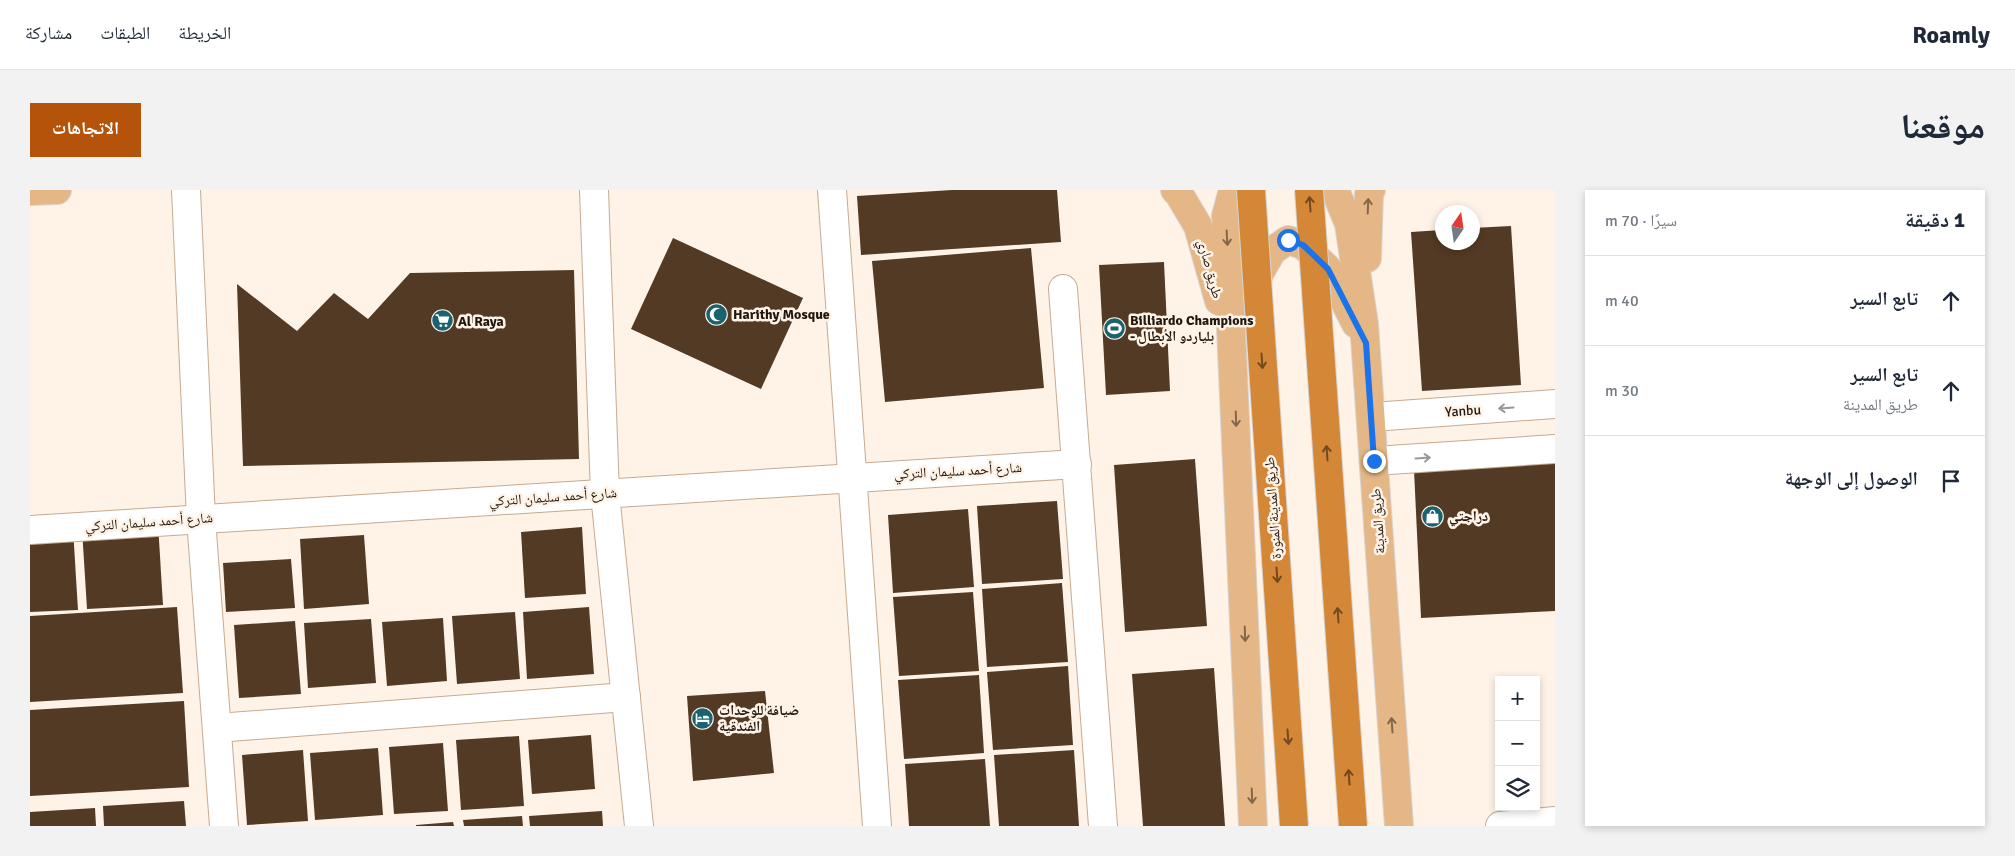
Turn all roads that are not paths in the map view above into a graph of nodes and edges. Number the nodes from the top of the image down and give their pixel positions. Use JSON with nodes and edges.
{"nodes":[{"id":1,"x":57,"y":190,"type":"edge"},
{"id":2,"x":186,"y":190,"type":"edge"},
{"id":3,"x":594,"y":190,"type":"edge"},
{"id":4,"x":832,"y":190,"type":"edge"},
{"id":5,"x":1175,"y":190,"type":"edge"},
{"id":6,"x":1234,"y":190,"type":"edge"},
{"id":7,"x":1251,"y":190,"type":"edge"},
{"id":8,"x":1310,"y":190,"type":"edge"},
{"id":9,"x":1335,"y":190,"type":"edge"},
{"id":10,"x":1371,"y":190,"type":"edge"},
{"id":11,"x":30,"y":191,"type":"edge"},
{"id":12,"x":1063,"y":289,"type":"dead end"},
{"id":13,"x":1231,"y":325,"type":"junction"},
{"id":14,"x":1365,"y":334,"type":"junction"},
{"id":15,"x":1233,"y":353,"type":"junction"},
{"id":16,"x":1555,"y":404,"type":"edge"},
{"id":17,"x":1372,"y":417,"type":"junction"},
{"id":18,"x":1555,"y":449,"type":"edge"},
{"id":19,"x":1374,"y":461,"type":"junction"},
{"id":20,"x":1077,"y":464,"type":"junction"},
{"id":21,"x":852,"y":478,"type":"junction"},
{"id":22,"x":605,"y":494,"type":"junction"},
{"id":23,"x":201,"y":519,"type":"junction"},
{"id":24,"x":30,"y":530,"type":"edge"},
{"id":25,"x":626,"y":697,"type":"junction"},
{"id":26,"x":217,"y":728,"type":"junction"},
{"id":27,"x":1555,"y":821,"type":"edge"},
{"id":28,"x":224,"y":826,"type":"edge"},
{"id":29,"x":639,"y":826,"type":"edge"},
{"id":30,"x":878,"y":826,"type":"edge"},
{"id":31,"x":1103,"y":826,"type":"edge"},
{"id":32,"x":1253,"y":826,"type":"edge"},
{"id":33,"x":1294,"y":826,"type":"edge"},
{"id":34,"x":1353,"y":826,"type":"edge"},
{"id":35,"x":1399,"y":826,"type":"edge"},
{"id":36,"x":1500,"y":826,"type":"edge"}],
"edges":[{"from":1,"to":11,"type":"main road"},
{"from":2,"to":23,"type":"street"},
{"from":3,"to":22,"type":"street"},
{"from":4,"to":21,"type":"street"},
{"from":5,"to":15,"type":"main road","name":"طريق صاري"},
{"from":6,"to":13,"type":"main road","one_way":true},
{"from":7,"to":33,"type":"highway","name":"طريق المدينة المنورة","one_way":true,"bridge":true},
{"from":34,"to":8,"type":"highway","one_way":true,"bridge":true},
{"from":9,"to":14,"type":"main road","name":"طريق المدينة"},
{"from":14,"to":10,"type":"main road","one_way":true},
{"from":12,"to":20,"type":"street"},
{"from":13,"to":14,"type":"main road"},
{"from":13,"to":15,"type":"main road"},
{"from":14,"to":17,"type":"main road","name":"طريق المدينة"},
{"from":15,"to":32,"type":"main road","one_way":true},
{"from":16,"to":17,"type":"street","name":"Yanbu","one_way":true},
{"from":17,"to":19,"type":"main road","name":"طريق المدينة"},
{"from":19,"to":18,"type":"street","one_way":true},
{"from":35,"to":19,"type":"main road","name":"طريق المدينة","one_way":true},
{"from":20,"to":21,"type":"street","name":"شارع أحمد سليمان التركي"},
{"from":20,"to":31,"type":"street"},
{"from":21,"to":22,"type":"street","name":"شارع أحمد سليمان التركي"},
{"from":21,"to":30,"type":"street"},
{"from":22,"to":23,"type":"street","name":"شارع أحمد سليمان التركي"},
{"from":22,"to":25,"type":"street"},
{"from":23,"to":24,"type":"street","name":"شارع أحمد سليمان التركي"},
{"from":23,"to":26,"type":"street"},
{"from":25,"to":26,"type":"street"},
{"from":25,"to":29,"type":"street"},
{"from":26,"to":28,"type":"street"},
{"from":27,"to":36,"type":"street"}]}
